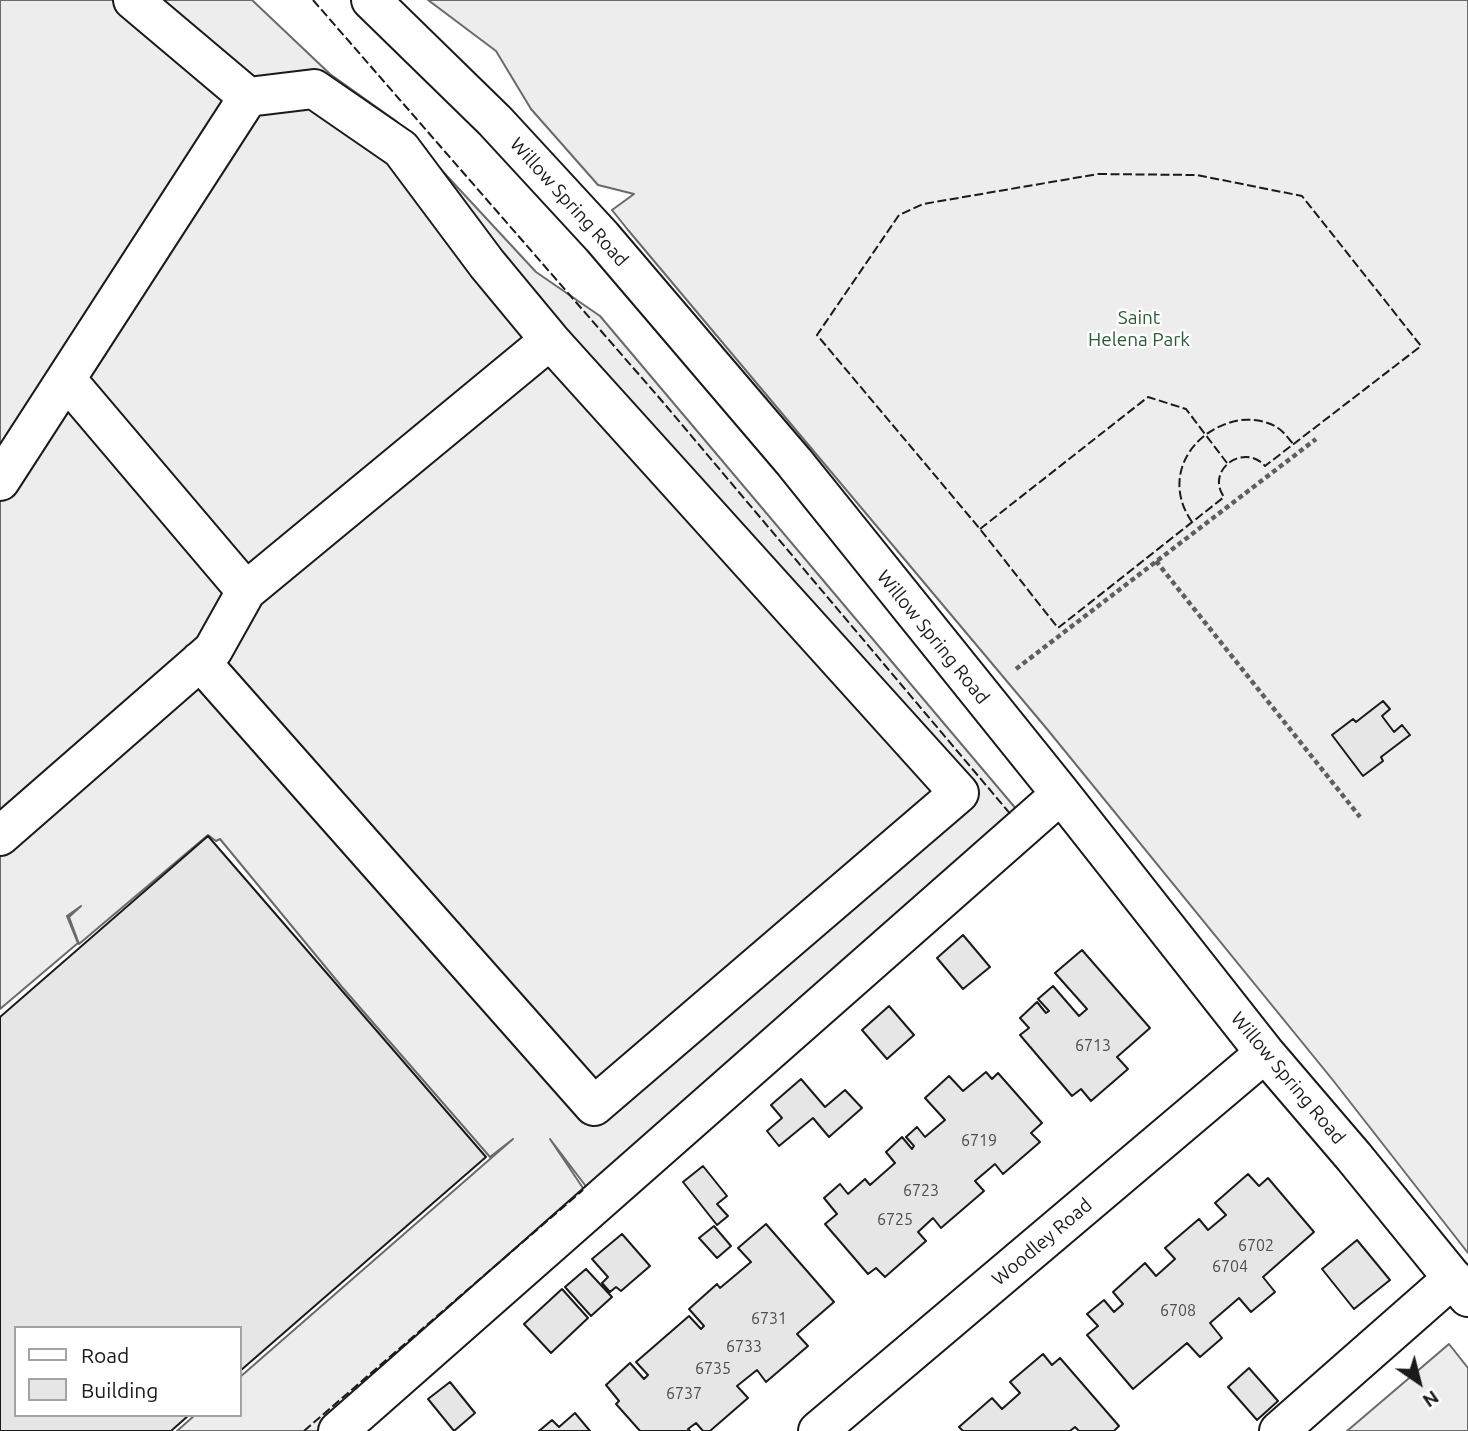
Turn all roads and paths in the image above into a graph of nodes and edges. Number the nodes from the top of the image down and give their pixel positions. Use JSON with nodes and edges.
{"nodes":[{"id":1,"x":132,"y":0,"type":"edge"},
{"id":2,"x":371,"y":0,"type":"edge"},
{"id":3,"x":248,"y":97,"type":"junction"},
{"id":4,"x":550,"y":340,"type":"junction"},
{"id":5,"x":66,"y":379,"type":"junction"},
{"id":6,"x":1316,"y":439,"type":"dead end"},
{"id":7,"x":0,"y":481,"type":"edge"},
{"id":8,"x":1156,"y":561,"type":"junction"},
{"id":9,"x":246,"y":592,"type":"junction"},
{"id":10,"x":200,"y":661,"type":"junction"},
{"id":11,"x":968,"y":681,"type":"junction"},
{"id":12,"x":1061,"y":794,"type":"junction"},
{"id":13,"x":1360,"y":817,"type":"dead end"},
{"id":14,"x":0,"y":836,"type":"edge"},
{"id":15,"x":1265,"y":1054,"type":"junction"},
{"id":16,"x":1461,"y":1288,"type":"edge"},
{"id":17,"x":338,"y":1431,"type":"edge"},
{"id":18,"x":818,"y":1431,"type":"edge"},
{"id":19,"x":1279,"y":1431,"type":"edge"}],
"edges":[{"from":1,"to":3,"type":"street"},
{"from":2,"to":11,"type":"street","name":"Willow Spring Road"},
{"from":3,"to":4,"type":"street"},
{"from":3,"to":5,"type":"street"},
{"from":4,"to":9,"type":"street"},
{"from":4,"to":10,"type":"street"},
{"from":5,"to":7,"type":"street"},
{"from":5,"to":9,"type":"street"},
{"from":6,"to":8,"type":"path"},
{"from":8,"to":11,"type":"path"},
{"from":8,"to":13,"type":"path"},
{"from":9,"to":10,"type":"street"},
{"from":10,"to":14,"type":"street"},
{"from":11,"to":12,"type":"street","name":"Willow Spring Road"},
{"from":12,"to":15,"type":"street","name":"Willow Spring Road"},
{"from":12,"to":17,"type":"street"},
{"from":15,"to":16,"type":"street","name":"Willow Spring Road"},
{"from":15,"to":18,"type":"street","name":"Woodley Road"},
{"from":16,"to":19,"type":"street"}]}
